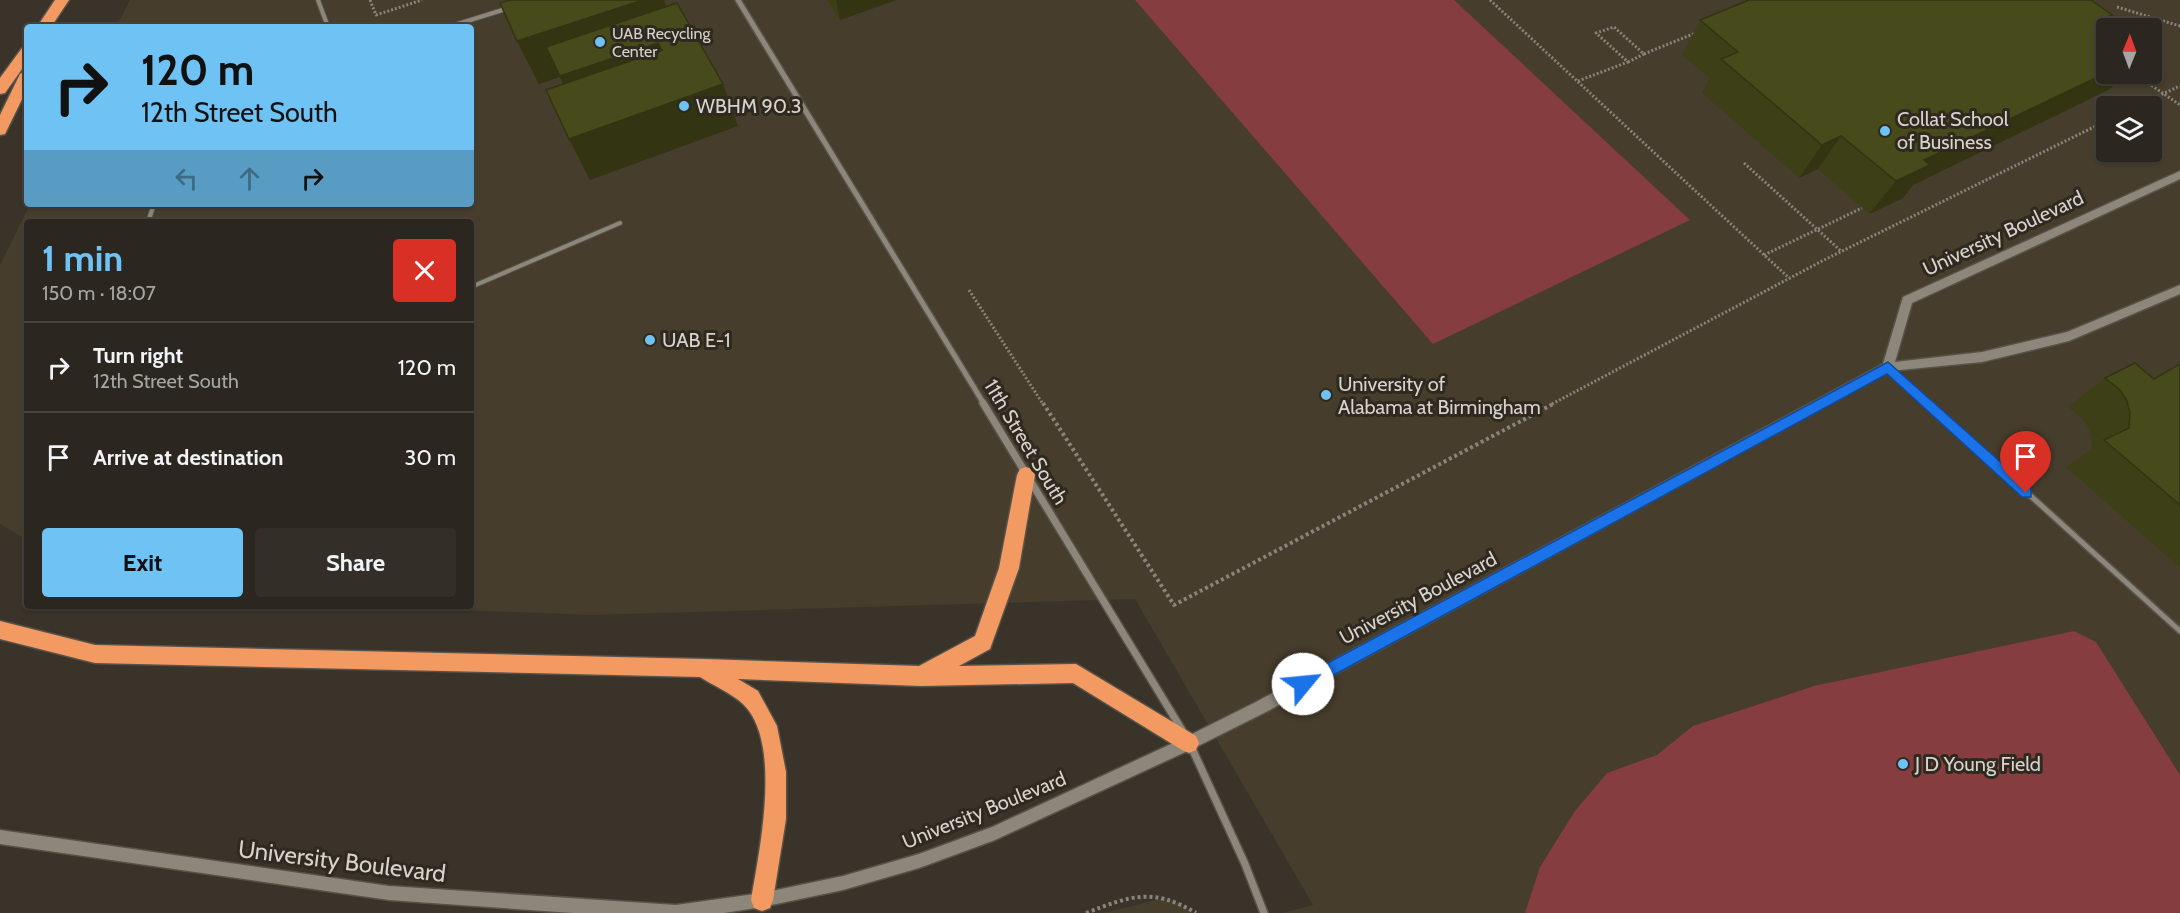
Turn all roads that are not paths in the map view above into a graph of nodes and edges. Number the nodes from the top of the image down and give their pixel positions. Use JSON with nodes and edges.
{"nodes":[{"id":1,"x":63,"y":0,"type":"edge"},
{"id":2,"x":318,"y":0,"type":"edge"},
{"id":3,"x":738,"y":0,"type":"edge"},
{"id":4,"x":512,"y":7,"type":"edge"},
{"id":5,"x":46,"y":24,"type":"edge"},
{"id":6,"x":51,"y":24,"type":"edge"},
{"id":7,"x":327,"y":24,"type":"edge"},
{"id":8,"x":458,"y":24,"type":"edge"},
{"id":9,"x":24,"y":55,"type":"edge"},
{"id":10,"x":24,"y":80,"type":"edge"},
{"id":11,"x":0,"y":89,"type":"edge"},
{"id":12,"x":0,"y":130,"type":"edge"},
{"id":13,"x":2180,"y":176,"type":"edge"},
{"id":14,"x":620,"y":223,"type":"dead end"},
{"id":15,"x":474,"y":285,"type":"edge"},
{"id":16,"x":2180,"y":289,"type":"edge"},
{"id":17,"x":1888,"y":367,"type":"junction"},
{"id":18,"x":1026,"y":475,"type":"junction"},
{"id":19,"x":0,"y":630,"type":"edge"},
{"id":20,"x":2180,"y":632,"type":"edge"},
{"id":21,"x":703,"y":668,"type":"junction"},
{"id":22,"x":921,"y":676,"type":"junction"},
{"id":23,"x":1190,"y":743,"type":"junction"},
{"id":24,"x":0,"y":837,"type":"edge"},
{"id":25,"x":762,"y":900,"type":"junction"},
{"id":26,"x":674,"y":913,"type":"edge"},
{"id":27,"x":680,"y":913,"type":"edge"},
{"id":28,"x":1264,"y":913,"type":"edge"}],
"edges":[{"from":1,"to":5,"type":"highway"},
{"from":1,"to":6,"type":"highway"},
{"from":2,"to":7,"type":"lane"},
{"from":3,"to":18,"type":"street","name":"11th Street South"},
{"from":4,"to":8,"type":"lane"},
{"from":9,"to":11,"type":"highway"},
{"from":10,"to":12,"type":"highway"},
{"from":13,"to":17,"type":"main road","name":"University Boulevard"},
{"from":14,"to":15,"type":"lane"},
{"from":16,"to":17,"type":"main road","name":"University Boulevard"},
{"from":17,"to":20,"type":"lane"},
{"from":17,"to":23,"type":"main road","name":"University Boulevard"},
{"from":18,"to":22,"type":"highway"},
{"from":18,"to":23,"type":"street","name":"11th Street South"},
{"from":19,"to":21,"type":"highway"},
{"from":21,"to":22,"type":"highway"},
{"from":21,"to":25,"type":"highway"},
{"from":22,"to":23,"type":"highway"},
{"from":23,"to":25,"type":"main road","name":"University Boulevard"},
{"from":23,"to":28,"type":"street","name":"11th Street South"},
{"from":24,"to":27,"type":"main road","name":"University Boulevard"},
{"from":25,"to":27,"type":"main road","name":"University Boulevard"},
{"from":26,"to":27,"type":"main road","name":"University Boulevard"}]}
